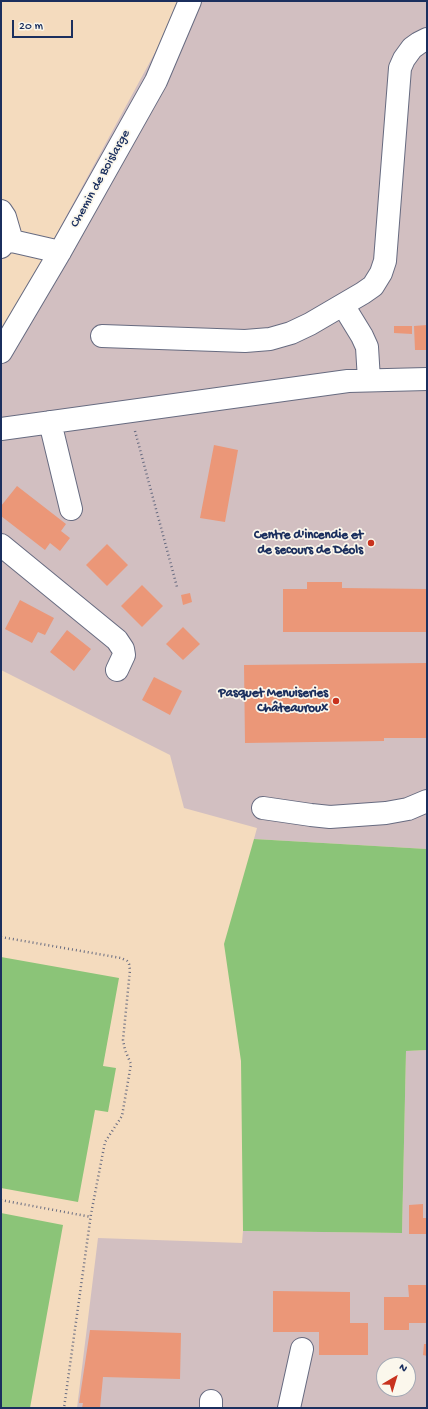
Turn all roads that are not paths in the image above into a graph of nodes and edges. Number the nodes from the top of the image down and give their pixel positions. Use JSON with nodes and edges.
{"nodes":[{"id":1,"x":190,"y":1,"type":"edge"},
{"id":2,"x":427,"y":39,"type":"edge"},
{"id":3,"x":1,"y":211,"type":"edge"},
{"id":4,"x":7,"y":244,"type":"edge"},
{"id":5,"x":60,"y":252,"type":"junction"},
{"id":6,"x":343,"y":305,"type":"junction"},
{"id":7,"x":102,"y":336,"type":"dead end"},
{"id":8,"x":1,"y":352,"type":"edge"},
{"id":9,"x":427,"y":379,"type":"edge"},
{"id":10,"x":369,"y":380,"type":"junction"},
{"id":11,"x":50,"y":422,"type":"junction"},
{"id":12,"x":1,"y":429,"type":"edge"},
{"id":13,"x":71,"y":509,"type":"dead end"},
{"id":14,"x":1,"y":545,"type":"edge"},
{"id":15,"x":117,"y":670,"type":"dead end"},
{"id":16,"x":427,"y":801,"type":"edge"},
{"id":17,"x":263,"y":808,"type":"dead end"},
{"id":18,"x":302,"y":1349,"type":"dead end"},
{"id":19,"x":289,"y":1408,"type":"edge"}],
"edges":[{"from":1,"to":5,"type":"street","name":"Chemin de Boislarge"},
{"from":2,"to":6,"type":"street"},
{"from":3,"to":4,"type":"street"},
{"from":4,"to":5,"type":"street"},
{"from":5,"to":8,"type":"street","name":"Chemin de Boislarge"},
{"from":6,"to":7,"type":"street"},
{"from":6,"to":10,"type":"street"},
{"from":9,"to":10,"type":"street"},
{"from":10,"to":11,"type":"street"},
{"from":11,"to":12,"type":"street"},
{"from":11,"to":13,"type":"street"},
{"from":14,"to":15,"type":"street"},
{"from":16,"to":17,"type":"street"},
{"from":18,"to":19,"type":"street"}]}
